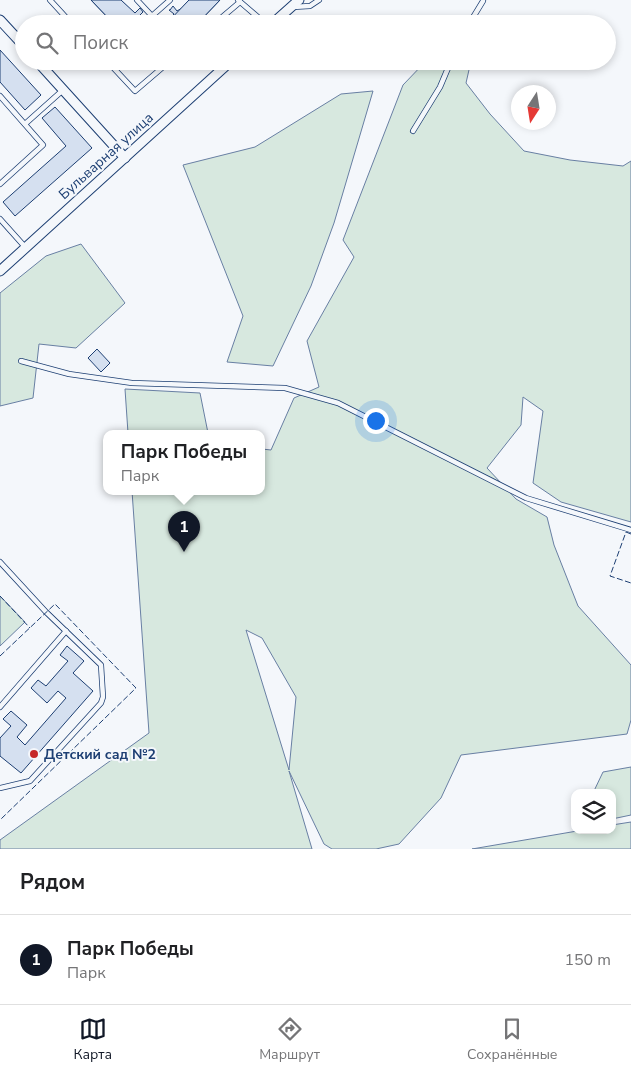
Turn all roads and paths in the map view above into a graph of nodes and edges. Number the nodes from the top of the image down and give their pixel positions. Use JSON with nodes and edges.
{"nodes":[{"id":1,"x":50,"y":0,"type":"edge"},
{"id":2,"x":137,"y":0,"type":"edge"},
{"id":3,"x":170,"y":0,"type":"edge"},
{"id":4,"x":299,"y":0,"type":"edge"},
{"id":5,"x":320,"y":0,"type":"edge"},
{"id":6,"x":239,"y":1,"type":"edge"},
{"id":7,"x":483,"y":1,"type":"edge"},
{"id":8,"x":291,"y":7,"type":"junction"},
{"id":9,"x":64,"y":15,"type":"edge"},
{"id":10,"x":151,"y":15,"type":"edge"},
{"id":11,"x":153,"y":15,"type":"edge"},
{"id":12,"x":224,"y":15,"type":"edge"},
{"id":13,"x":255,"y":15,"type":"edge"},
{"id":14,"x":282,"y":15,"type":"edge"},
{"id":15,"x":474,"y":15,"type":"edge"},
{"id":16,"x":0,"y":20,"type":"edge"},
{"id":17,"x":15,"y":36,"type":"edge"},
{"id":18,"x":45,"y":70,"type":"edge"},
{"id":19,"x":115,"y":70,"type":"edge"},
{"id":20,"x":160,"y":70,"type":"edge"},
{"id":21,"x":221,"y":70,"type":"edge"},
{"id":22,"x":447,"y":70,"type":"edge"},
{"id":23,"x":63,"y":90,"type":"junction"},
{"id":24,"x":0,"y":96,"type":"edge"},
{"id":25,"x":25,"y":124,"type":"junction"},
{"id":26,"x":414,"y":131,"type":"dead end"},
{"id":27,"x":125,"y":158,"type":"junction"},
{"id":28,"x":0,"y":184,"type":"edge"},
{"id":29,"x":0,"y":219,"type":"edge"},
{"id":30,"x":26,"y":248,"type":"junction"},
{"id":31,"x":0,"y":271,"type":"edge"},
{"id":32,"x":22,"y":360,"type":"dead end"},
{"id":33,"x":631,"y":530,"type":"edge"},
{"id":34,"x":0,"y":562,"type":"edge"},
{"id":35,"x":66,"y":631,"type":"junction"},
{"id":36,"x":0,"y":707,"type":"edge"},
{"id":37,"x":0,"y":788,"type":"edge"}],
"edges":[{"from":1,"to":9,"type":"lane"},
{"from":2,"to":10,"type":"lane"},
{"from":3,"to":11,"type":"lane"},
{"from":4,"to":8,"type":"street"},
{"from":5,"to":8,"type":"lane"},
{"from":6,"to":12,"type":"lane"},
{"from":6,"to":13,"type":"lane"},
{"from":7,"to":15,"type":"lane"},
{"from":8,"to":14,"type":"street"},
{"from":16,"to":17,"type":"street"},
{"from":18,"to":23,"type":"street"},
{"from":19,"to":20,"type":"lane"},
{"from":21,"to":27,"type":"street","name":"Бульварная улица"},
{"from":22,"to":26,"type":"lane"},
{"from":23,"to":25,"type":"lane"},
{"from":23,"to":27,"type":"street"},
{"from":24,"to":25,"type":"lane"},
{"from":25,"to":28,"type":"lane"},
{"from":27,"to":30,"type":"street","name":"Бульварная улица"},
{"from":29,"to":30,"type":"lane"},
{"from":30,"to":31,"type":"street","name":"Бульварная улица"},
{"from":32,"to":33,"type":"lane"},
{"from":34,"to":35,"type":"lane"},
{"from":35,"to":36,"type":"lane"},
{"from":35,"to":37,"type":"lane"}]}
